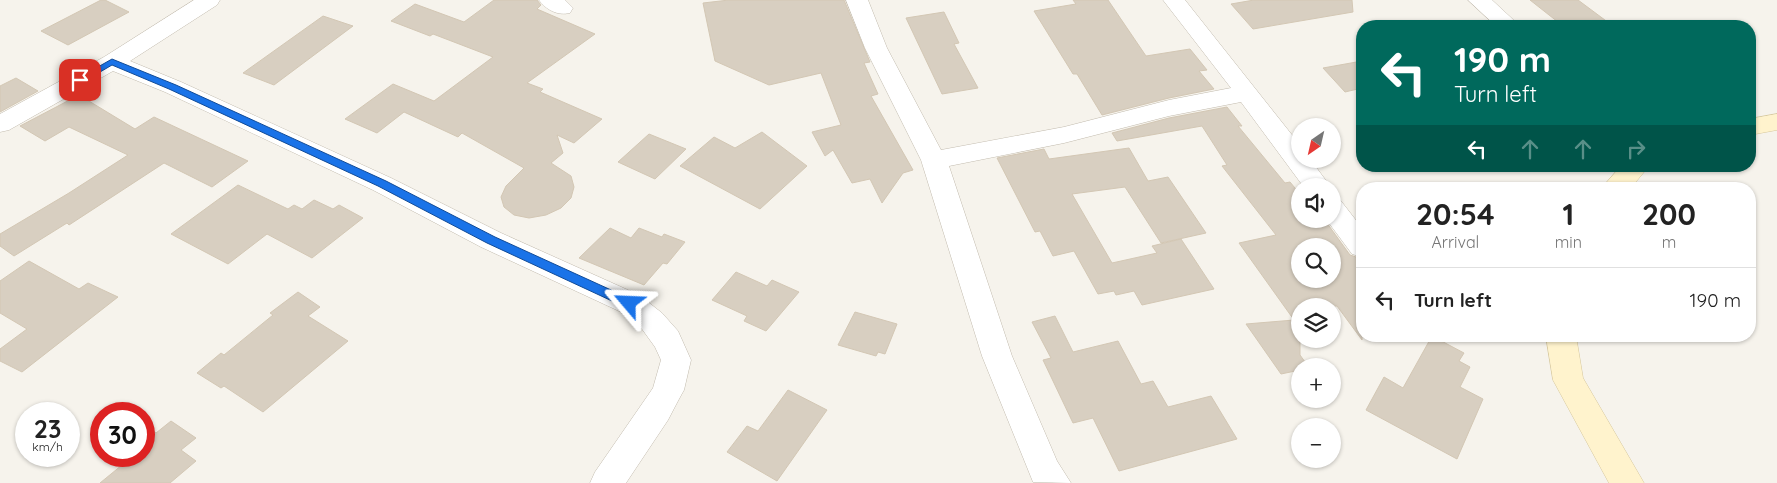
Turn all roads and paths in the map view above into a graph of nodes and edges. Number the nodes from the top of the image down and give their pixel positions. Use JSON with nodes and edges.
{"nodes":[{"id":1,"x":210,"y":0,"type":"edge"},
{"id":2,"x":857,"y":0,"type":"edge"},
{"id":3,"x":1174,"y":0,"type":"edge"},
{"id":4,"x":1479,"y":0,"type":"edge"},
{"id":5,"x":1502,"y":20,"type":"edge"},
{"id":6,"x":112,"y":62,"type":"junction"},
{"id":7,"x":1247,"y":93,"type":"junction"},
{"id":8,"x":1777,"y":122,"type":"edge"},
{"id":9,"x":0,"y":124,"type":"edge"},
{"id":10,"x":1756,"y":126,"type":"edge"},
{"id":11,"x":934,"y":160,"type":"junction"},
{"id":12,"x":1630,"y":172,"type":"edge"},
{"id":13,"x":1311,"y":178,"type":"edge"},
{"id":14,"x":1621,"y":182,"type":"edge"},
{"id":15,"x":1341,"y":220,"type":"edge"},
{"id":16,"x":1356,"y":239,"type":"edge"},
{"id":17,"x":1562,"y":342,"type":"edge"},
{"id":18,"x":607,"y":483,"type":"edge"},
{"id":19,"x":1054,"y":483,"type":"edge"},
{"id":20,"x":1626,"y":483,"type":"edge"}],
"edges":[{"from":1,"to":6,"type":"street"},
{"from":2,"to":11,"type":"street"},
{"from":3,"to":7,"type":"street"},
{"from":4,"to":5,"type":"street"},
{"from":6,"to":9,"type":"street"},
{"from":6,"to":18,"type":"street"},
{"from":7,"to":11,"type":"street"},
{"from":7,"to":13,"type":"street"},
{"from":8,"to":10,"type":"street"},
{"from":11,"to":19,"type":"street"},
{"from":12,"to":14,"type":"street"},
{"from":15,"to":16,"type":"street"},
{"from":17,"to":20,"type":"street"}]}
